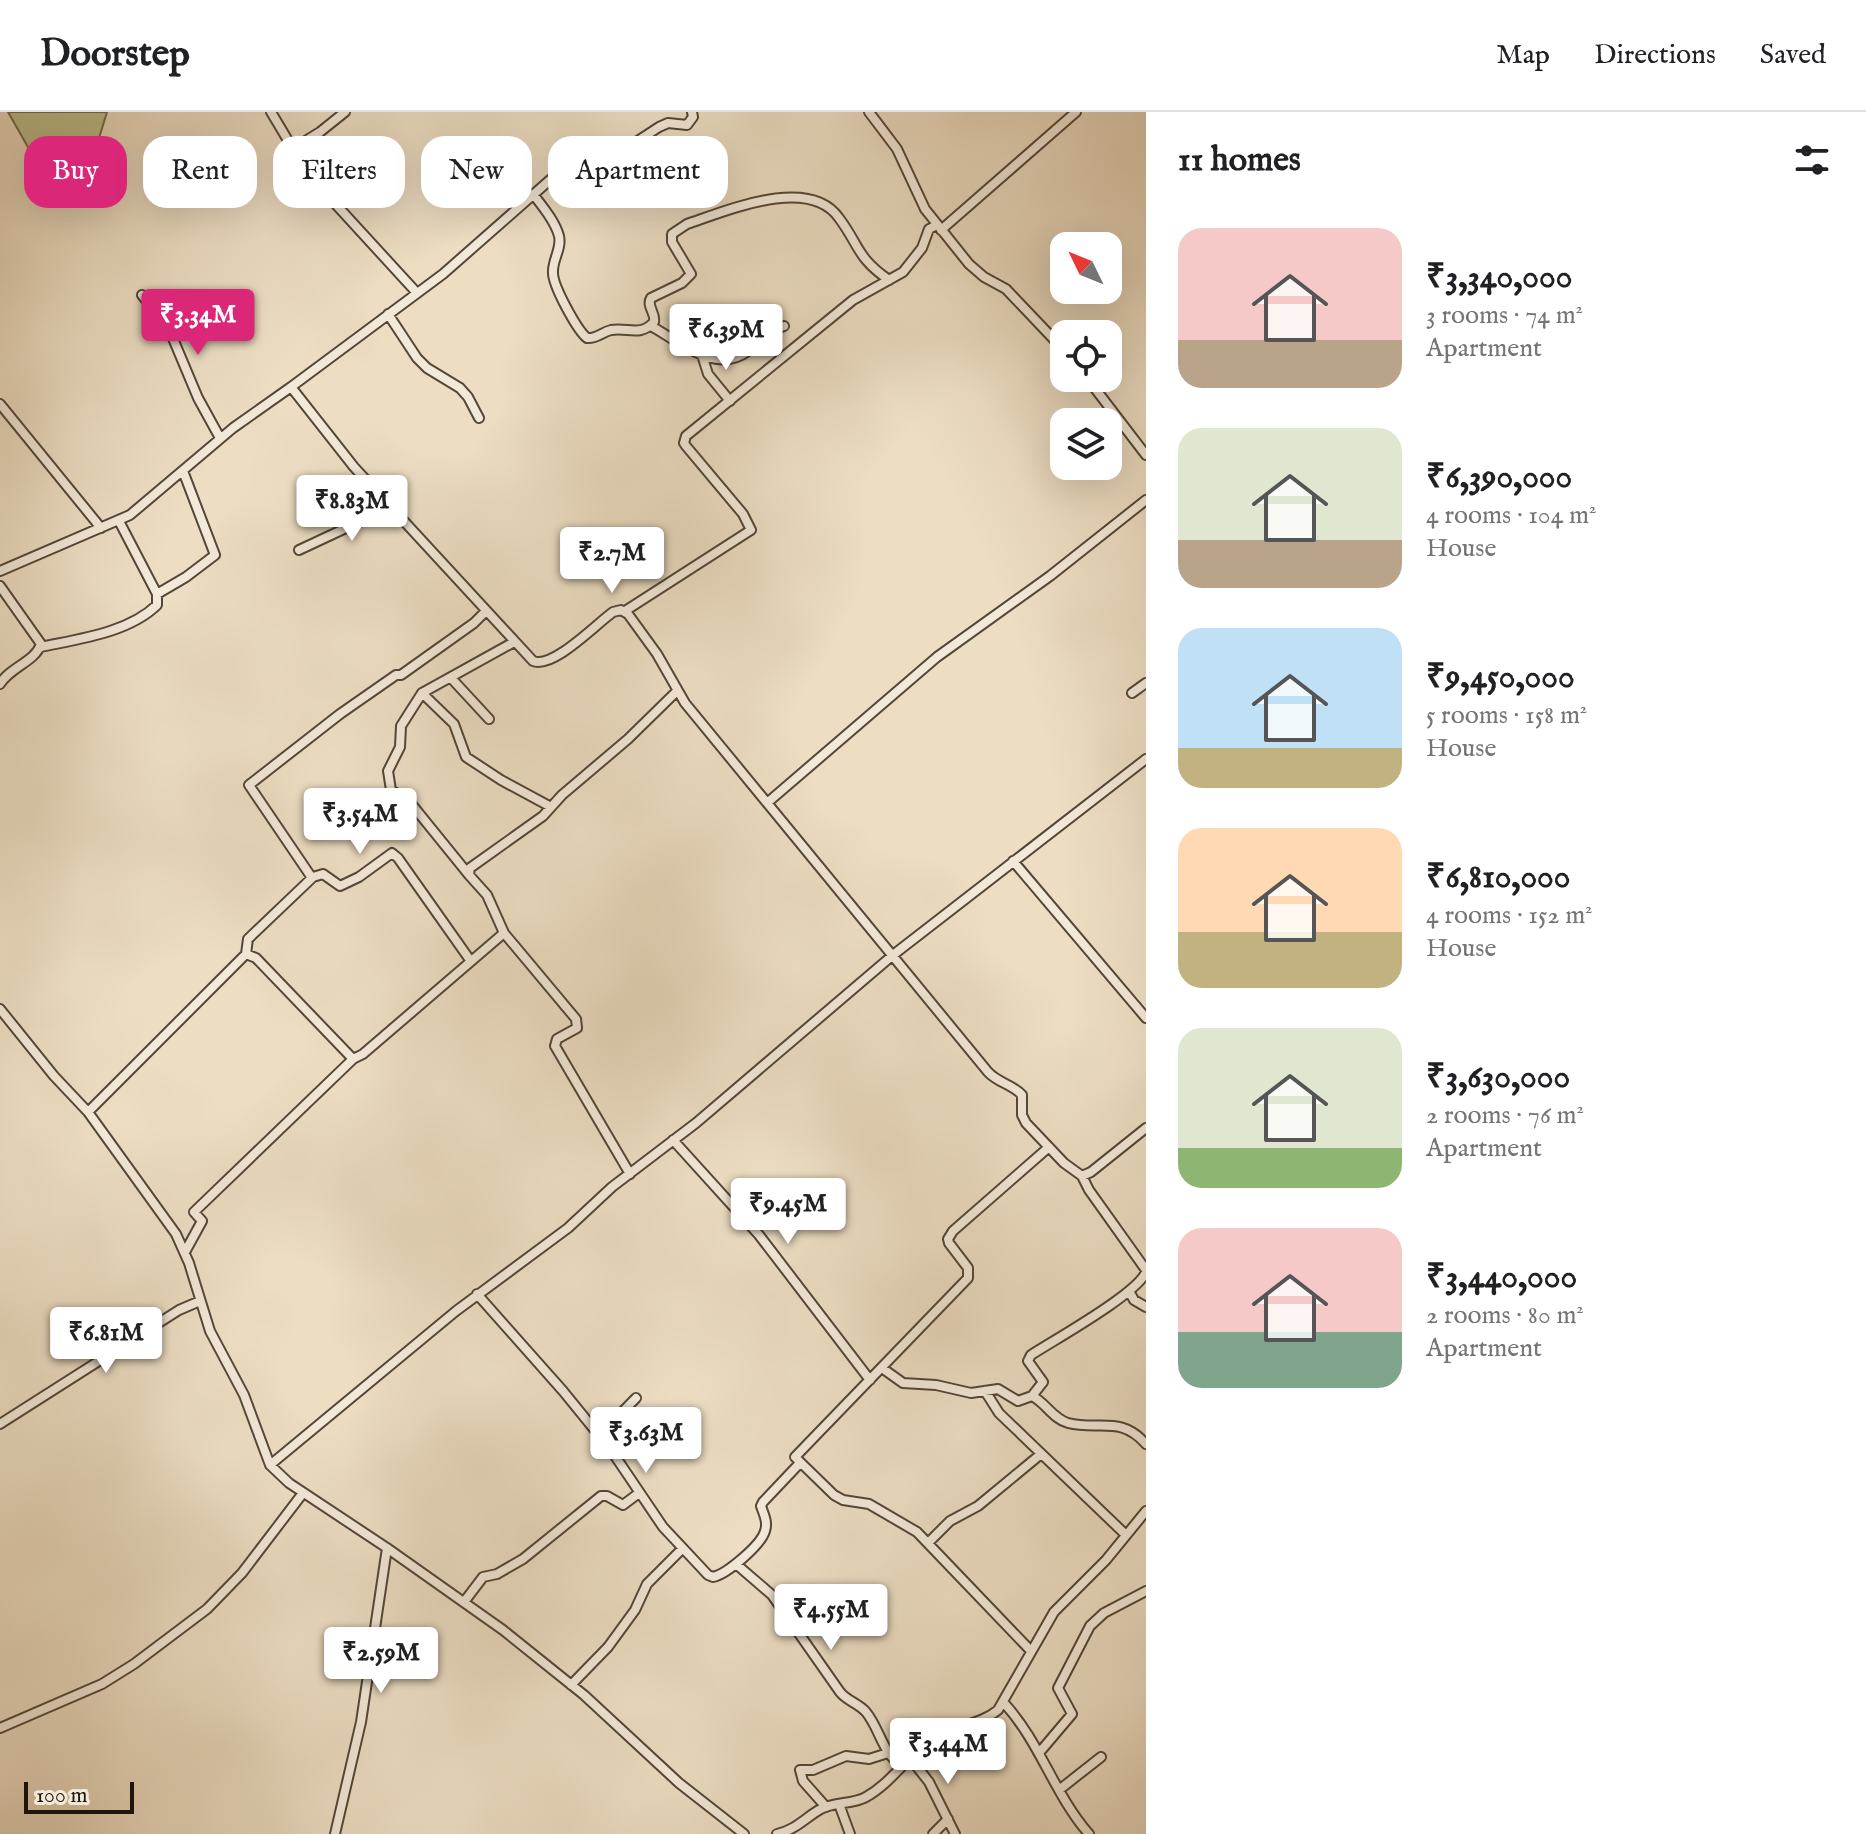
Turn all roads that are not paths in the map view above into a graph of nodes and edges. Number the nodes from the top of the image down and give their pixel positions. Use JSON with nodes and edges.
{"nodes":[{"id":1,"x":271,"y":112,"type":"edge"},
{"id":2,"x":345,"y":112,"type":"edge"},
{"id":3,"x":692,"y":112,"type":"edge"},
{"id":4,"x":869,"y":112,"type":"edge"},
{"id":5,"x":1076,"y":112,"type":"edge"},
{"id":6,"x":284,"y":136,"type":"edge"},
{"id":7,"x":314,"y":136,"type":"edge"},
{"id":8,"x":533,"y":194,"type":"junction"},
{"id":9,"x":339,"y":208,"type":"edge"},
{"id":10,"x":939,"y":227,"type":"junction"},
{"id":11,"x":889,"y":280,"type":"junction"},
{"id":12,"x":417,"y":293,"type":"junction"},
{"id":13,"x":142,"y":295,"type":"dead end"},
{"id":14,"x":388,"y":314,"type":"junction"},
{"id":15,"x":651,"y":326,"type":"junction"},
{"id":16,"x":784,"y":326,"type":"dead end"},
{"id":17,"x":1050,"y":335,"type":"edge"},
{"id":18,"x":702,"y":355,"type":"junction"},
{"id":19,"x":291,"y":387,"type":"junction"},
{"id":20,"x":1098,"y":392,"type":"edge"},
{"id":21,"x":730,"y":401,"type":"junction"},
{"id":22,"x":0,"y":404,"type":"edge"},
{"id":23,"x":479,"y":418,"type":"dead end"},
{"id":24,"x":220,"y":438,"type":"junction"},
{"id":25,"x":1146,"y":455,"type":"edge"},
{"id":26,"x":183,"y":471,"type":"junction"},
{"id":27,"x":1146,"y":500,"type":"edge"},
{"id":28,"x":391,"y":507,"type":"junction"},
{"id":29,"x":119,"y":521,"type":"junction"},
{"id":30,"x":101,"y":528,"type":"junction"},
{"id":31,"x":299,"y":550,"type":"dead end"},
{"id":32,"x":0,"y":571,"type":"edge"},
{"id":33,"x":0,"y":586,"type":"edge"},
{"id":34,"x":157,"y":594,"type":"junction"},
{"id":35,"x":486,"y":611,"type":"junction"},
{"id":36,"x":625,"y":611,"type":"junction"},
{"id":37,"x":514,"y":642,"type":"junction"},
{"id":38,"x":41,"y":647,"type":"junction"},
{"id":39,"x":452,"y":679,"type":"junction"},
{"id":40,"x":1146,"y":683,"type":"edge"},
{"id":41,"x":0,"y":684,"type":"edge"},
{"id":42,"x":676,"y":692,"type":"junction"},
{"id":43,"x":422,"y":693,"type":"junction"},
{"id":44,"x":1132,"y":693,"type":"dead end"},
{"id":45,"x":489,"y":719,"type":"dead end"},
{"id":46,"x":1146,"y":759,"type":"edge"},
{"id":47,"x":767,"y":803,"type":"junction"},
{"id":48,"x":551,"y":807,"type":"junction"},
{"id":49,"x":1013,"y":861,"type":"junction"},
{"id":50,"x":469,"y":875,"type":"junction"},
{"id":51,"x":312,"y":878,"type":"junction"},
{"id":52,"x":504,"y":933,"type":"junction"},
{"id":53,"x":246,"y":954,"type":"junction"},
{"id":54,"x":893,"y":955,"type":"junction"},
{"id":55,"x":470,"y":960,"type":"junction"},
{"id":56,"x":0,"y":1009,"type":"edge"},
{"id":57,"x":1146,"y":1018,"type":"edge"},
{"id":58,"x":353,"y":1059,"type":"junction"},
{"id":59,"x":88,"y":1112,"type":"junction"},
{"id":60,"x":1146,"y":1128,"type":"edge"},
{"id":61,"x":673,"y":1140,"type":"junction"},
{"id":62,"x":1049,"y":1147,"type":"junction"},
{"id":63,"x":630,"y":1174,"type":"junction"},
{"id":64,"x":1082,"y":1176,"type":"junction"},
{"id":65,"x":185,"y":1252,"type":"junction"},
{"id":66,"x":1146,"y":1271,"type":"edge"},
{"id":67,"x":1129,"y":1291,"type":"junction"},
{"id":68,"x":477,"y":1294,"type":"junction"},
{"id":69,"x":200,"y":1301,"type":"junction"},
{"id":70,"x":1146,"y":1307,"type":"edge"},
{"id":71,"x":882,"y":1368,"type":"junction"},
{"id":72,"x":870,"y":1380,"type":"junction"},
{"id":73,"x":985,"y":1391,"type":"junction"},
{"id":74,"x":1032,"y":1396,"type":"junction"},
{"id":75,"x":636,"y":1398,"type":"dead end"},
{"id":76,"x":0,"y":1424,"type":"edge"},
{"id":77,"x":599,"y":1436,"type":"junction"},
{"id":78,"x":1146,"y":1444,"type":"edge"},
{"id":79,"x":1041,"y":1454,"type":"junction"},
{"id":80,"x":799,"y":1464,"type":"junction"},
{"id":81,"x":270,"y":1465,"type":"junction"},
{"id":82,"x":303,"y":1493,"type":"junction"},
{"id":83,"x":639,"y":1493,"type":"junction"},
{"id":84,"x":1146,"y":1511,"type":"edge"},
{"id":85,"x":1126,"y":1535,"type":"junction"},
{"id":86,"x":928,"y":1543,"type":"junction"},
{"id":87,"x":387,"y":1548,"type":"junction"},
{"id":88,"x":682,"y":1549,"type":"junction"},
{"id":89,"x":736,"y":1564,"type":"junction"},
{"id":90,"x":1146,"y":1591,"type":"edge"},
{"id":91,"x":464,"y":1602,"type":"junction"},
{"id":92,"x":1031,"y":1651,"type":"junction"},
{"id":93,"x":571,"y":1685,"type":"junction"},
{"id":94,"x":1004,"y":1703,"type":"junction"},
{"id":95,"x":0,"y":1728,"type":"edge"},
{"id":96,"x":888,"y":1753,"type":"junction"},
{"id":97,"x":1039,"y":1753,"type":"junction"},
{"id":98,"x":1101,"y":1757,"type":"dead end"},
{"id":99,"x":910,"y":1758,"type":"junction"},
{"id":100,"x":902,"y":1766,"type":"junction"},
{"id":101,"x":1059,"y":1790,"type":"junction"},
{"id":102,"x":839,"y":1804,"type":"junction"},
{"id":103,"x":826,"y":1807,"type":"junction"},
{"id":104,"x":948,"y":1819,"type":"junction"},
{"id":105,"x":335,"y":1834,"type":"edge"},
{"id":106,"x":744,"y":1834,"type":"edge"},
{"id":107,"x":777,"y":1834,"type":"edge"},
{"id":108,"x":850,"y":1834,"type":"edge"},
{"id":109,"x":933,"y":1834,"type":"edge"},
{"id":110,"x":955,"y":1834,"type":"edge"},
{"id":111,"x":1089,"y":1834,"type":"edge"}],
"edges":[{"from":1,"to":6,"type":"street"},
{"from":2,"to":7,"type":"street"},
{"from":3,"to":8,"type":"street"},
{"from":4,"to":10,"type":"street"},
{"from":5,"to":10,"type":"street"},
{"from":8,"to":12,"type":"street"},
{"from":8,"to":15,"type":"street"},
{"from":9,"to":12,"type":"street"},
{"from":10,"to":11,"type":"street"},
{"from":10,"to":17,"type":"street"},
{"from":11,"to":15,"type":"street"},
{"from":11,"to":21,"type":"street"},
{"from":12,"to":14,"type":"street"},
{"from":13,"to":24,"type":"street"},
{"from":14,"to":19,"type":"street"},
{"from":14,"to":23,"type":"street"},
{"from":15,"to":18,"type":"street"},
{"from":16,"to":18,"type":"street"},
{"from":18,"to":21,"type":"street"},
{"from":19,"to":24,"type":"street"},
{"from":19,"to":28,"type":"street"},
{"from":20,"to":25,"type":"street"},
{"from":21,"to":36,"type":"street"},
{"from":22,"to":30,"type":"street"},
{"from":24,"to":26,"type":"street"},
{"from":26,"to":29,"type":"street"},
{"from":26,"to":34,"type":"street"},
{"from":27,"to":47,"type":"street"},
{"from":28,"to":31,"type":"street"},
{"from":28,"to":35,"type":"street"},
{"from":29,"to":30,"type":"street"},
{"from":29,"to":34,"type":"street"},
{"from":30,"to":32,"type":"street"},
{"from":33,"to":38,"type":"street"},
{"from":34,"to":38,"type":"street"},
{"from":35,"to":37,"type":"street"},
{"from":35,"to":51,"type":"street"},
{"from":36,"to":37,"type":"street"},
{"from":36,"to":42,"type":"street"},
{"from":37,"to":39,"type":"street"},
{"from":38,"to":41,"type":"street"},
{"from":39,"to":43,"type":"street"},
{"from":39,"to":45,"type":"street"},
{"from":40,"to":44,"type":"street"},
{"from":42,"to":47,"type":"street"},
{"from":42,"to":48,"type":"street"},
{"from":43,"to":48,"type":"street"},
{"from":43,"to":50,"type":"street"},
{"from":46,"to":49,"type":"street"},
{"from":47,"to":54,"type":"street"},
{"from":48,"to":50,"type":"street"},
{"from":49,"to":54,"type":"street"},
{"from":49,"to":57,"type":"street"},
{"from":50,"to":52,"type":"street"},
{"from":51,"to":53,"type":"street"},
{"from":51,"to":55,"type":"street"},
{"from":52,"to":55,"type":"street"},
{"from":52,"to":63,"type":"street"},
{"from":53,"to":58,"type":"street"},
{"from":53,"to":59,"type":"street"},
{"from":54,"to":61,"type":"street"},
{"from":54,"to":62,"type":"street"},
{"from":55,"to":58,"type":"street"},
{"from":56,"to":59,"type":"street"},
{"from":58,"to":65,"type":"street"},
{"from":59,"to":65,"type":"street"},
{"from":60,"to":64,"type":"street"},
{"from":61,"to":63,"type":"street"},
{"from":61,"to":72,"type":"street"},
{"from":62,"to":64,"type":"street"},
{"from":62,"to":71,"type":"street"},
{"from":63,"to":68,"type":"street"},
{"from":64,"to":66,"type":"street"},
{"from":65,"to":69,"type":"street"},
{"from":66,"to":67,"type":"street"},
{"from":67,"to":70,"type":"street"},
{"from":67,"to":74,"type":"street"},
{"from":68,"to":77,"type":"street"},
{"from":68,"to":81,"type":"street"},
{"from":69,"to":76,"type":"street"},
{"from":69,"to":81,"type":"street"},
{"from":71,"to":72,"type":"street"},
{"from":71,"to":73,"type":"street"},
{"from":72,"to":80,"type":"street"},
{"from":73,"to":74,"type":"street"},
{"from":73,"to":79,"type":"street"},
{"from":74,"to":78,"type":"street"},
{"from":75,"to":77,"type":"street"},
{"from":77,"to":83,"type":"street"},
{"from":79,"to":85,"type":"street"},
{"from":79,"to":86,"type":"street"},
{"from":80,"to":86,"type":"street"},
{"from":80,"to":89,"type":"street"},
{"from":81,"to":82,"type":"street"},
{"from":82,"to":87,"type":"street"},
{"from":82,"to":95,"type":"street"},
{"from":83,"to":88,"type":"street"},
{"from":83,"to":91,"type":"street"},
{"from":84,"to":85,"type":"street"},
{"from":85,"to":92,"type":"street"},
{"from":86,"to":92,"type":"street"},
{"from":87,"to":91,"type":"street"},
{"from":87,"to":105,"type":"street"},
{"from":88,"to":89,"type":"street"},
{"from":88,"to":93,"type":"street"},
{"from":89,"to":96,"type":"street"},
{"from":90,"to":97,"type":"street"},
{"from":91,"to":93,"type":"street"},
{"from":92,"to":94,"type":"street"},
{"from":93,"to":106,"type":"street"},
{"from":94,"to":97,"type":"street"},
{"from":94,"to":99,"type":"street"},
{"from":96,"to":100,"type":"street"},
{"from":96,"to":103,"type":"street"},
{"from":97,"to":101,"type":"street"},
{"from":98,"to":101,"type":"street"},
{"from":99,"to":100,"type":"street"},
{"from":99,"to":104,"type":"street"},
{"from":100,"to":102,"type":"street"},
{"from":101,"to":111,"type":"street"},
{"from":102,"to":103,"type":"street"},
{"from":102,"to":108,"type":"street"},
{"from":103,"to":107,"type":"street"},
{"from":104,"to":109,"type":"street"},
{"from":104,"to":110,"type":"street"}]}
